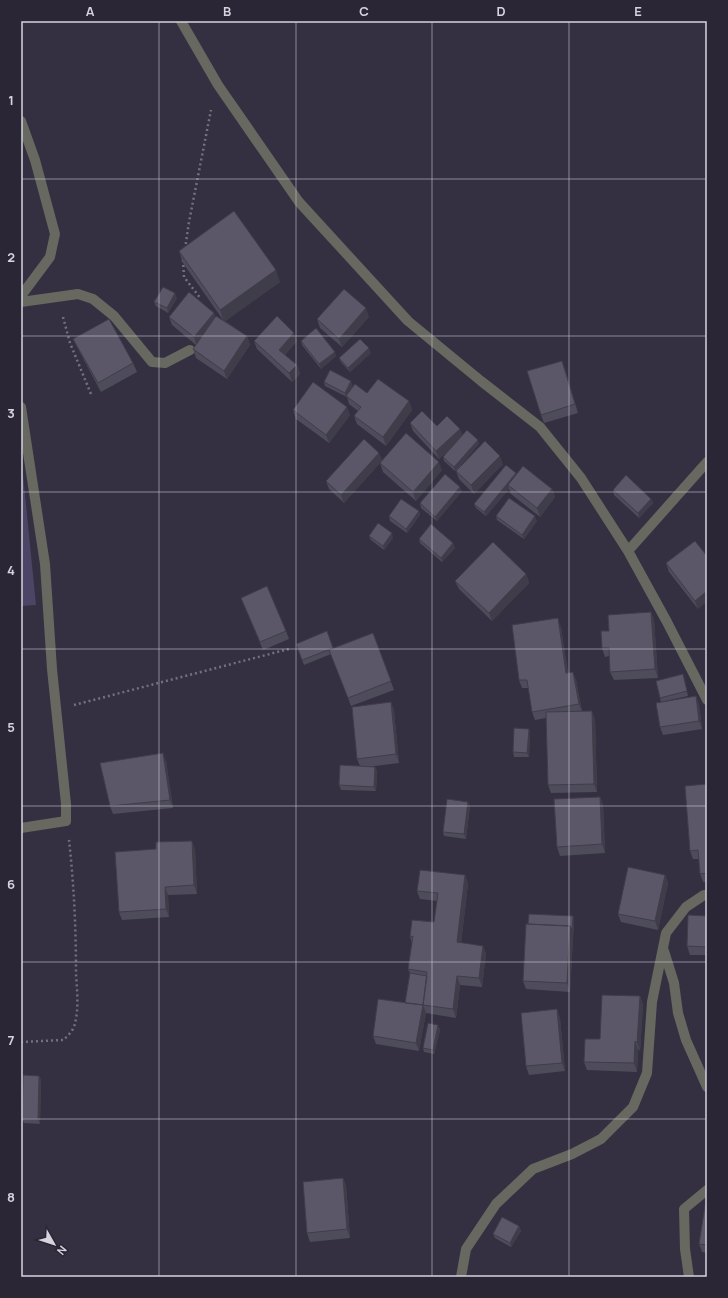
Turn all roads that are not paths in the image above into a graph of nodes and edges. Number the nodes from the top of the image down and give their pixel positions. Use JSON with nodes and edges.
{"nodes":[{"id":1,"x":181,"y":21,"type":"edge"},
{"id":2,"x":21,"y":121,"type":"edge"},
{"id":3,"x":21,"y":296,"type":"edge"},
{"id":4,"x":21,"y":302,"type":"edge"},
{"id":5,"x":190,"y":350,"type":"dead end"},
{"id":6,"x":21,"y":407,"type":"edge"},
{"id":7,"x":707,"y":462,"type":"edge"},
{"id":8,"x":628,"y":551,"type":"junction"},
{"id":9,"x":707,"y":700,"type":"edge"},
{"id":10,"x":21,"y":828,"type":"edge"},
{"id":11,"x":707,"y":895,"type":"edge"},
{"id":12,"x":663,"y":949,"type":"junction"},
{"id":13,"x":707,"y":1087,"type":"edge"},
{"id":14,"x":707,"y":1190,"type":"edge"},
{"id":15,"x":461,"y":1277,"type":"edge"},
{"id":16,"x":689,"y":1277,"type":"edge"}],
"edges":[{"from":1,"to":8,"type":"street"},
{"from":2,"to":3,"type":"street"},
{"from":4,"to":5,"type":"street"},
{"from":6,"to":10,"type":"street"},
{"from":7,"to":8,"type":"street"},
{"from":8,"to":9,"type":"street"},
{"from":11,"to":12,"type":"street"},
{"from":12,"to":13,"type":"street"},
{"from":12,"to":15,"type":"street"},
{"from":14,"to":16,"type":"street"}]}
